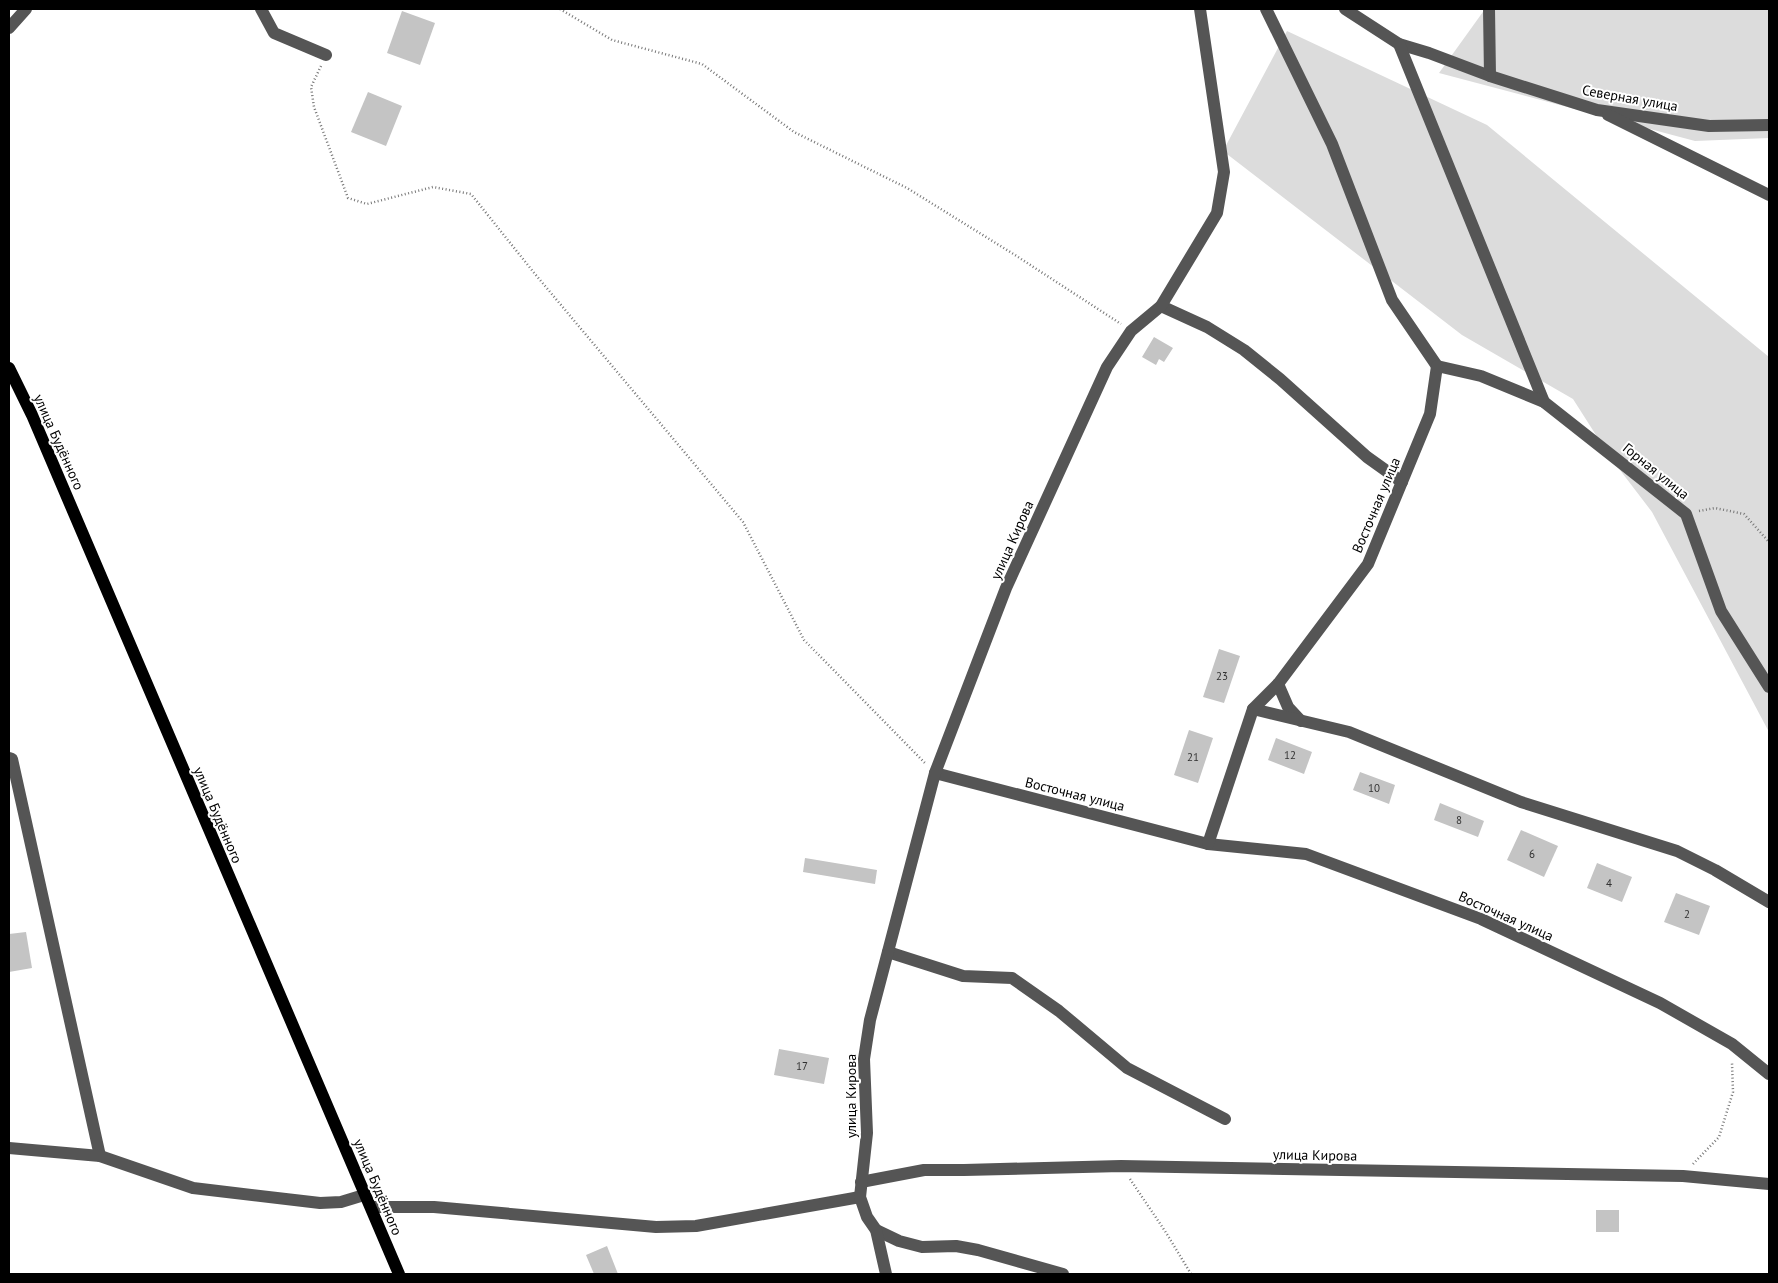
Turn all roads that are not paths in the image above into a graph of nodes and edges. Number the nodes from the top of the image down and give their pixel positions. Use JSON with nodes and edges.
{"nodes":[{"id":1,"x":26,"y":9,"type":"edge"},
{"id":2,"x":261,"y":9,"type":"edge"},
{"id":3,"x":1200,"y":9,"type":"edge"},
{"id":4,"x":1266,"y":9,"type":"edge"},
{"id":5,"x":1345,"y":9,"type":"edge"},
{"id":6,"x":1488,"y":9,"type":"edge"},
{"id":7,"x":9,"y":28,"type":"edge"},
{"id":8,"x":1399,"y":44,"type":"junction"},
{"id":9,"x":326,"y":55,"type":"road end"},
{"id":10,"x":1490,"y":76,"type":"junction"},
{"id":11,"x":1597,"y":110,"type":"junction"},
{"id":12,"x":1769,"y":124,"type":"edge"},
{"id":13,"x":1769,"y":195,"type":"edge"},
{"id":14,"x":1162,"y":306,"type":"junction"},
{"id":15,"x":1437,"y":366,"type":"junction"},
{"id":16,"x":9,"y":368,"type":"edge"},
{"id":17,"x":1544,"y":402,"type":"junction"},
{"id":18,"x":1402,"y":482,"type":"junction"},
{"id":19,"x":1278,"y":684,"type":"junction"},
{"id":20,"x":1769,"y":687,"type":"edge"},
{"id":21,"x":1253,"y":709,"type":"junction"},
{"id":22,"x":1301,"y":721,"type":"junction"},
{"id":23,"x":9,"y":758,"type":"edge"},
{"id":24,"x":935,"y":773,"type":"junction"},
{"id":25,"x":1208,"y":844,"type":"junction"},
{"id":26,"x":1769,"y":902,"type":"edge"},
{"id":27,"x":888,"y":952,"type":"junction"},
{"id":28,"x":1769,"y":1074,"type":"edge"},
{"id":29,"x":1225,"y":1118,"type":"dead end"},
{"id":30,"x":9,"y":1148,"type":"edge"},
{"id":31,"x":100,"y":1156,"type":"junction"},
{"id":32,"x":861,"y":1182,"type":"junction"},
{"id":33,"x":1769,"y":1184,"type":"edge"},
{"id":34,"x":364,"y":1195,"type":"junction"},
{"id":35,"x":860,"y":1197,"type":"junction"},
{"id":36,"x":371,"y":1207,"type":"junction"},
{"id":37,"x":876,"y":1230,"type":"junction"},
{"id":38,"x":399,"y":1274,"type":"edge"},
{"id":39,"x":886,"y":1274,"type":"edge"},
{"id":40,"x":1063,"y":1274,"type":"edge"}],
"edges":[{"from":1,"to":7,"type":"street"},
{"from":2,"to":9,"type":"street"},
{"from":3,"to":14,"type":"street","name":"улица Кирова"},
{"from":4,"to":15,"type":"street"},
{"from":5,"to":8,"type":"street","name":"Северная улица"},
{"from":6,"to":10,"type":"street"},
{"from":8,"to":10,"type":"street","name":"Северная улица"},
{"from":8,"to":17,"type":"street"},
{"from":10,"to":11,"type":"street","name":"Северная улица"},
{"from":11,"to":12,"type":"street","name":"Северная улица"},
{"from":11,"to":13,"type":"street"},
{"from":14,"to":18,"type":"street"},
{"from":14,"to":24,"type":"street","name":"улица Кирова"},
{"from":15,"to":17,"type":"street","name":"Горная улица"},
{"from":15,"to":18,"type":"street","name":"Восточная улица"},
{"from":16,"to":34,"type":"main road","name":"улица Будённого"},
{"from":17,"to":20,"type":"street","name":"Горная улица"},
{"from":18,"to":19,"type":"street","name":"Восточная улица"},
{"from":19,"to":21,"type":"street","name":"Восточная улица"},
{"from":19,"to":22,"type":"street"},
{"from":21,"to":22,"type":"street"},
{"from":21,"to":25,"type":"street","name":"Восточная улица"},
{"from":22,"to":26,"type":"street"},
{"from":23,"to":31,"type":"street"},
{"from":24,"to":25,"type":"street","name":"Восточная улица"},
{"from":24,"to":27,"type":"street","name":"улица Кирова"},
{"from":25,"to":28,"type":"street","name":"Восточная улица"},
{"from":27,"to":29,"type":"street"},
{"from":27,"to":32,"type":"street","name":"улица Кирова"},
{"from":30,"to":31,"type":"street"},
{"from":31,"to":34,"type":"street"},
{"from":32,"to":33,"type":"street","name":"улица Кирова"},
{"from":32,"to":35,"type":"street","name":"улица Кирова"},
{"from":34,"to":36,"type":"main road","name":"улица Будённого"},
{"from":35,"to":36,"type":"street"},
{"from":35,"to":37,"type":"street","name":"улица Кирова"},
{"from":36,"to":38,"type":"main road","name":"улица Будённого"},
{"from":37,"to":39,"type":"street","name":"улица Кирова"},
{"from":37,"to":40,"type":"street"}]}
